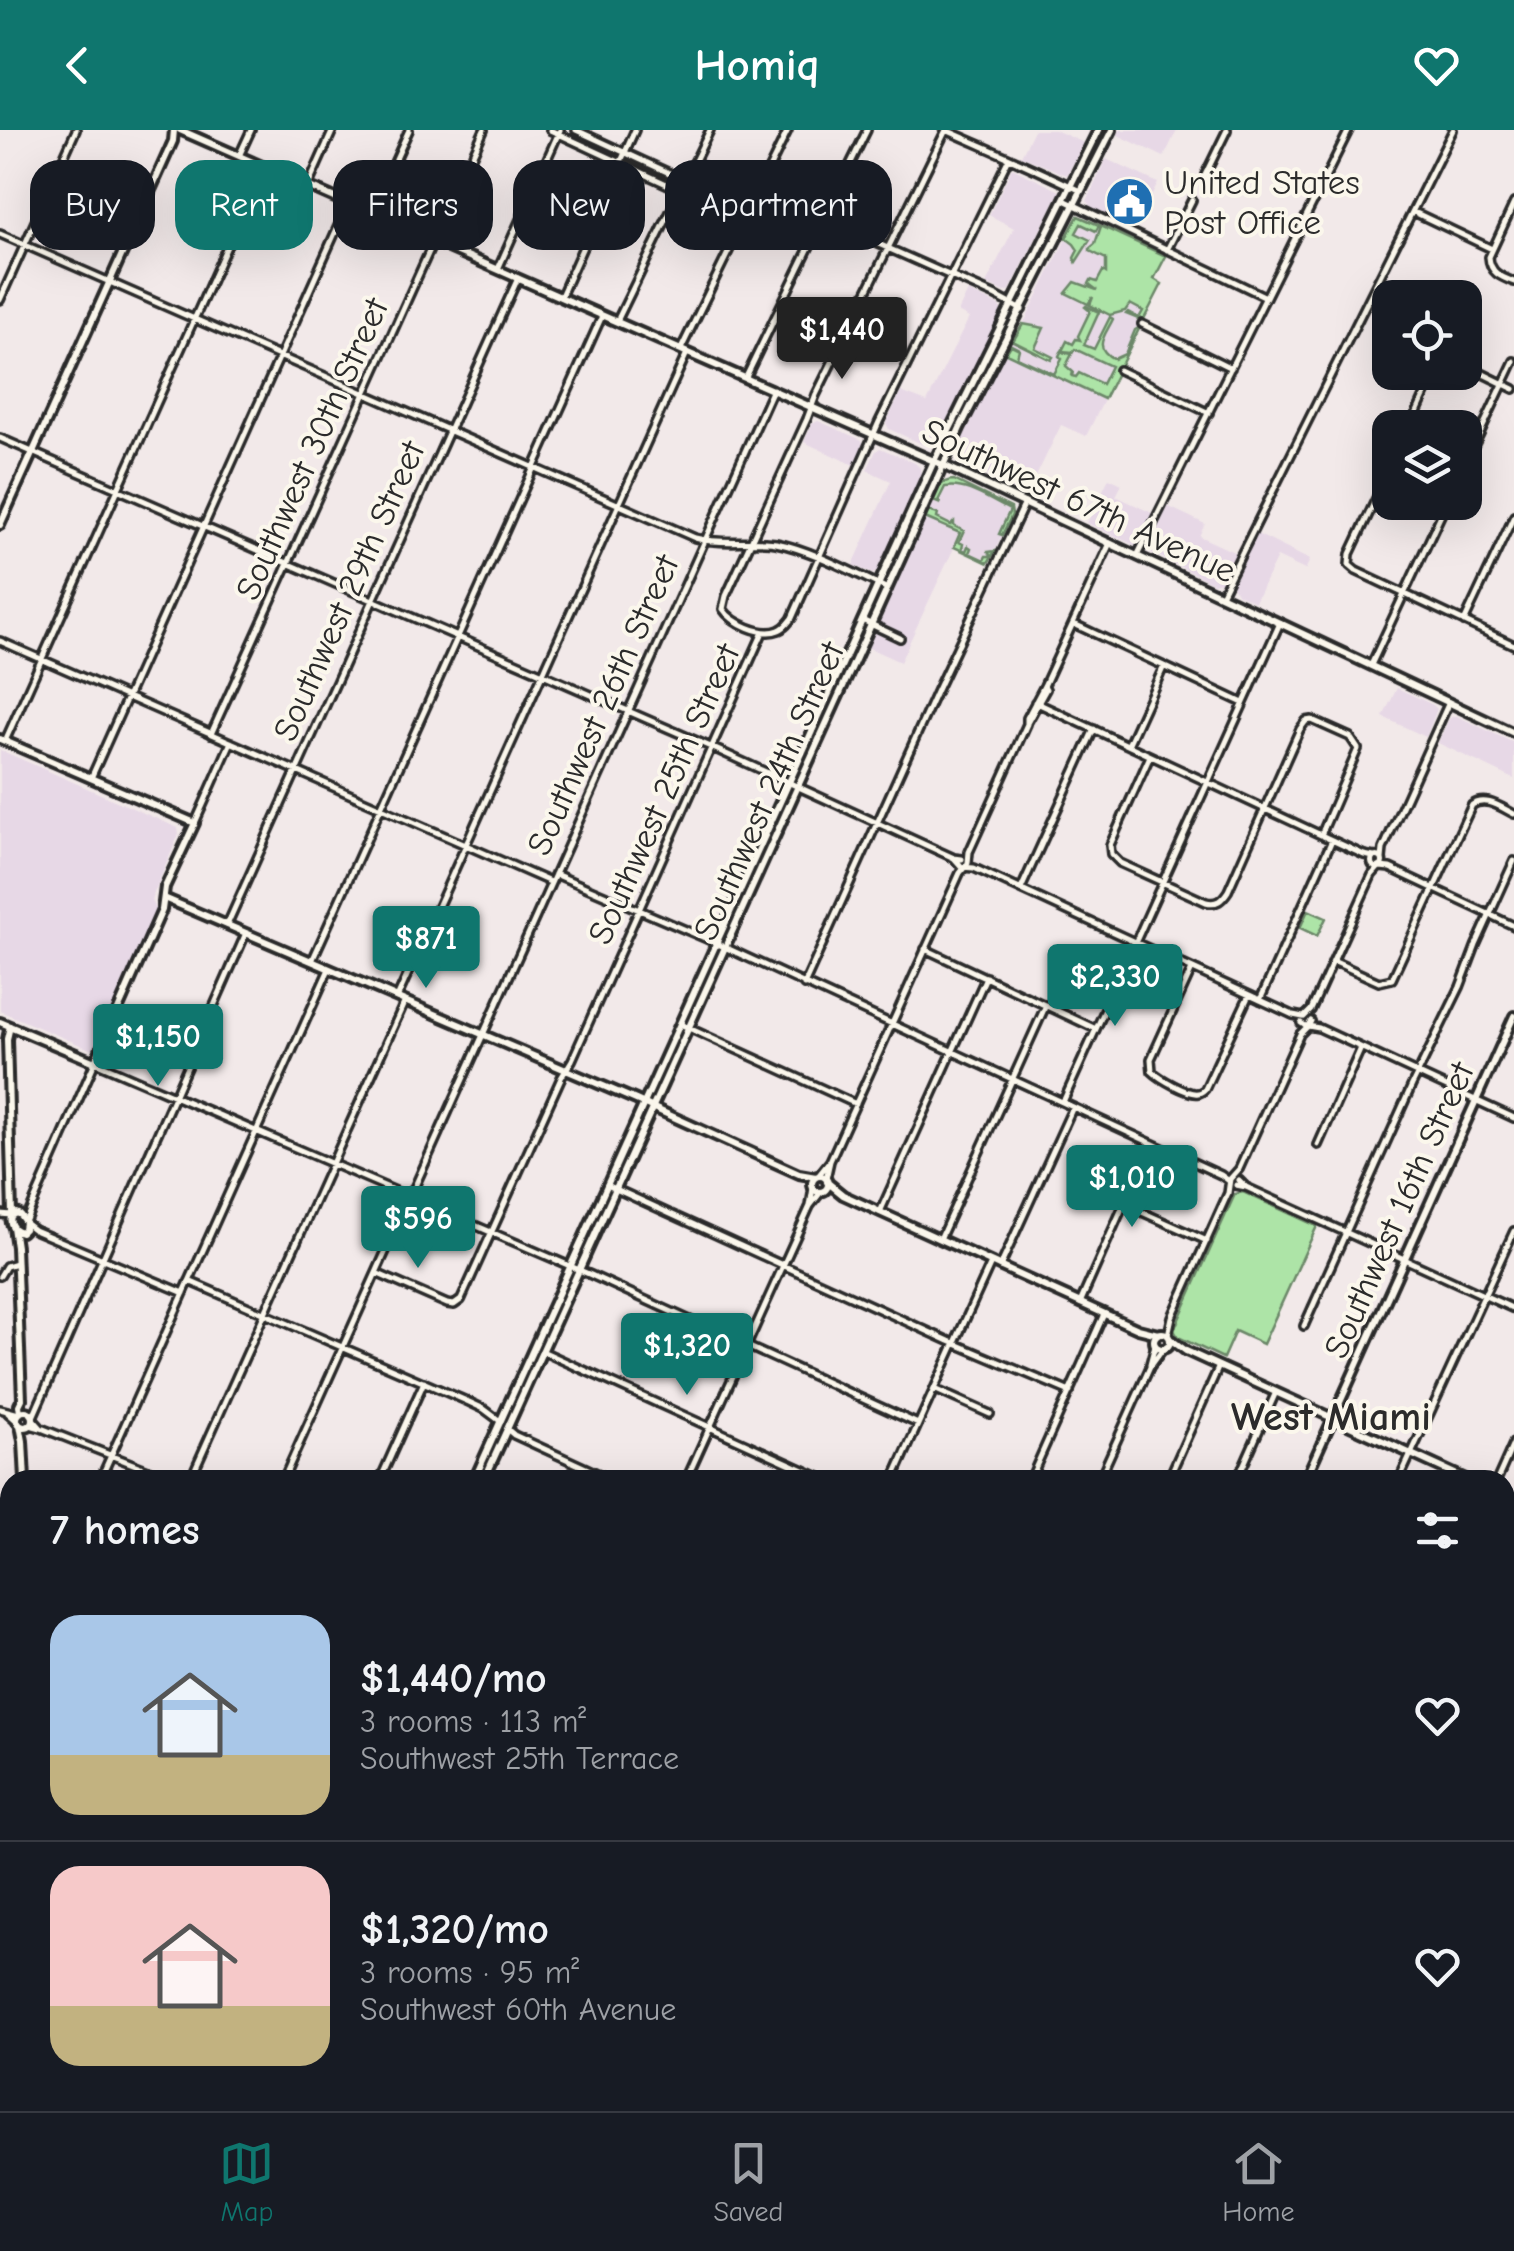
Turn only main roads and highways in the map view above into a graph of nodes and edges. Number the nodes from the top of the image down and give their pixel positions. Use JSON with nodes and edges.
{"nodes":[{"id":1,"x":177,"y":130,"type":"edge"},
{"id":2,"x":1098,"y":130,"type":"edge"},
{"id":3,"x":1112,"y":130,"type":"edge"},
{"id":4,"x":977,"y":383,"type":"junction"},
{"id":5,"x":934,"y":460,"type":"junction"},
{"id":6,"x":943,"y":464,"type":"junction"},
{"id":7,"x":0,"y":525,"type":"edge"},
{"id":8,"x":1514,"y":733,"type":"edge"},
{"id":9,"x":2,"y":740,"type":"edge"},
{"id":10,"x":164,"y":898,"type":"junction"},
{"id":11,"x":1514,"y":1016,"type":"edge"},
{"id":12,"x":0,"y":1022,"type":"edge"},
{"id":13,"x":10,"y":1026,"type":"junction"},
{"id":14,"x":4,"y":1061,"type":"edge"},
{"id":15,"x":644,"y":1104,"type":"junction"},
{"id":16,"x":653,"y":1108,"type":"junction"},
{"id":17,"x":1138,"y":1329,"type":"junction"},
{"id":18,"x":1164,"y":1335,"type":"junction"},
{"id":19,"x":1160,"y":1346,"type":"junction"},
{"id":20,"x":1186,"y":1351,"type":"junction"},
{"id":21,"x":1333,"y":1418,"type":"junction"},
{"id":22,"x":24,"y":1470,"type":"edge"},
{"id":23,"x":478,"y":1470,"type":"edge"},
{"id":24,"x":489,"y":1470,"type":"edge"},
{"id":25,"x":1310,"y":1470,"type":"edge"},
{"id":26,"x":1446,"y":1470,"type":"edge"}],
"edges":[{"from":1,"to":5,"type":"main road","name":"Southwest 67th Avenue"},
{"from":1,"to":7,"type":"main road"},
{"from":2,"to":4,"type":"main road","name":"Southwest 24th Street"},
{"from":3,"to":4,"type":"main road","name":"Southwest 24th Street"},
{"from":4,"to":5,"type":"main road","name":"Southwest 24th Street"},
{"from":4,"to":6,"type":"main road","name":"Southwest 24th Street"},
{"from":5,"to":6,"type":"main road","name":"Southwest 67th Avenue"},
{"from":5,"to":15,"type":"main road","name":"Southwest 24th Street"},
{"from":6,"to":8,"type":"main road","name":"Southwest 67th Avenue"},
{"from":6,"to":16,"type":"main road","name":"Southwest 24th Street"},
{"from":9,"to":10,"type":"main road"},
{"from":10,"to":13,"type":"main road"},
{"from":10,"to":15,"type":"main road"},
{"from":11,"to":21,"type":"main road","name":"Southwest 16th Street"},
{"from":12,"to":13,"type":"main road"},
{"from":13,"to":14,"type":"main road"},
{"from":14,"to":22,"type":"main road"},
{"from":15,"to":16,"type":"main road"},
{"from":15,"to":23,"type":"main road","name":"Southwest 24th Street"},
{"from":16,"to":17,"type":"main road"},
{"from":16,"to":24,"type":"main road","name":"Southwest 24th Street"},
{"from":17,"to":18,"type":"main road"},
{"from":17,"to":19,"type":"main road"},
{"from":18,"to":19,"type":"main road"},
{"from":18,"to":19,"type":"main road"},
{"from":18,"to":20,"type":"main road"},
{"from":19,"to":20,"type":"main road"},
{"from":20,"to":21,"type":"main road"},
{"from":21,"to":25,"type":"main road","name":"Southwest 16th Street"},
{"from":21,"to":26,"type":"main road"}]}
